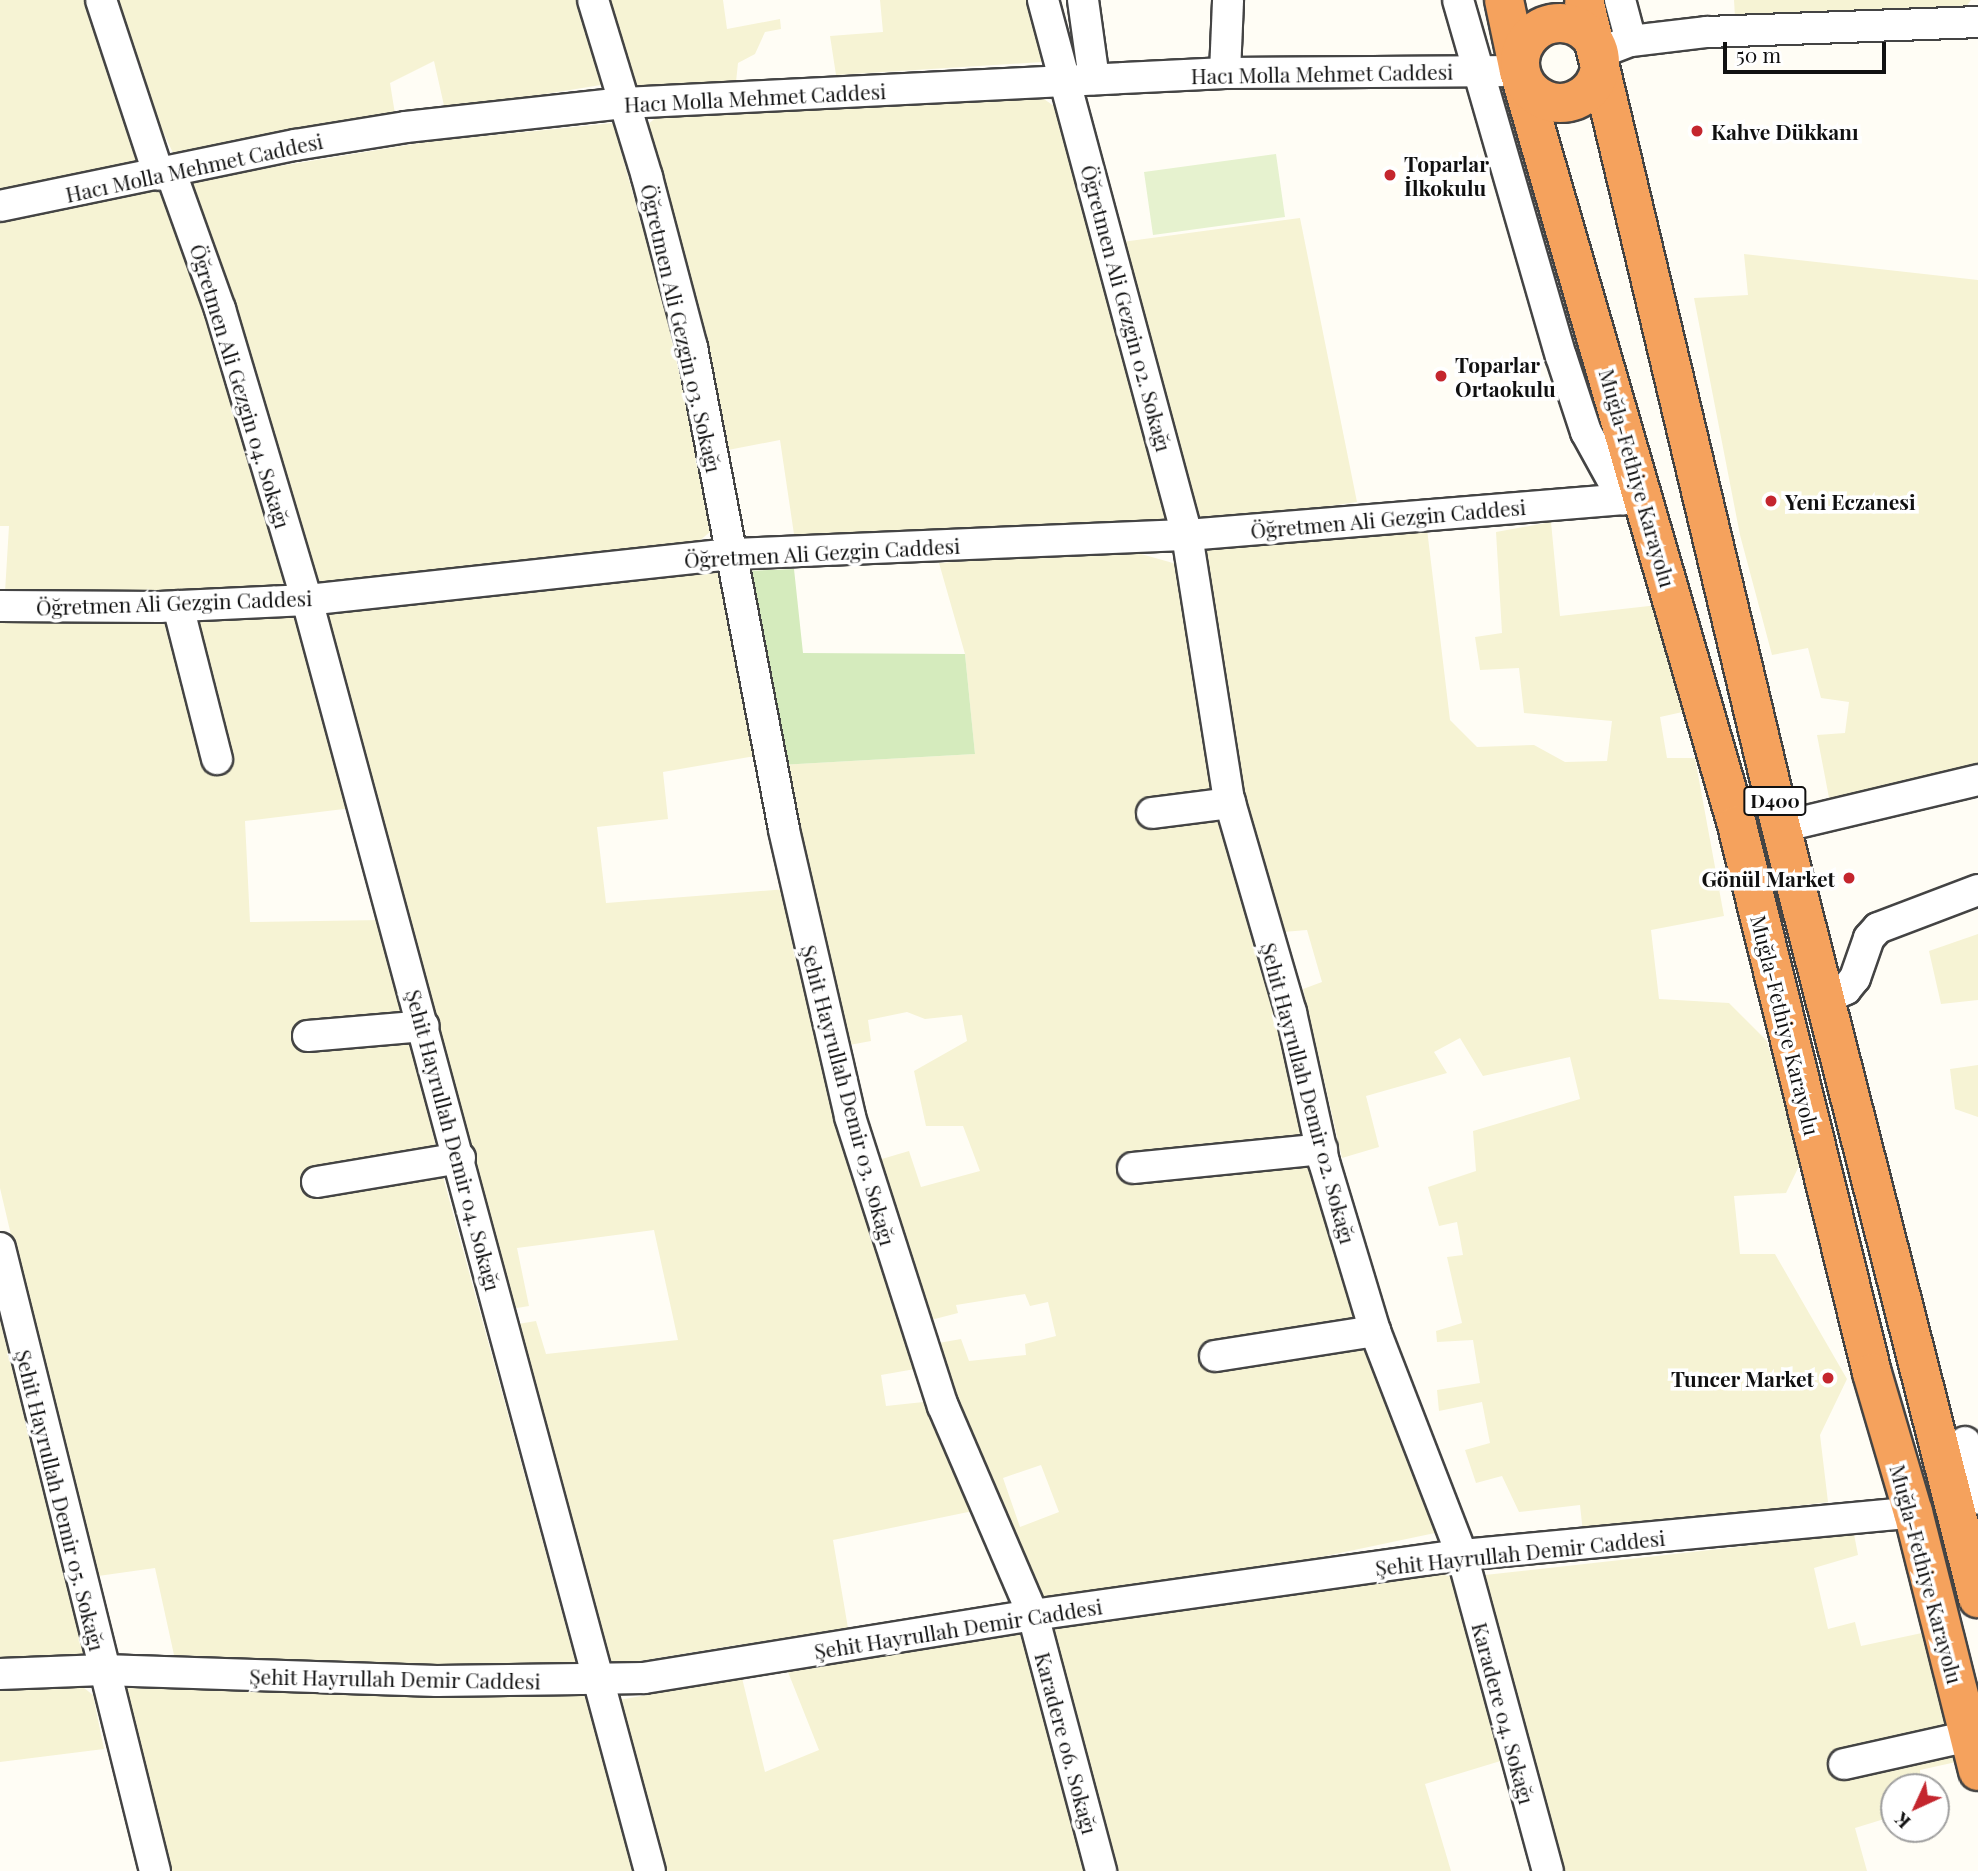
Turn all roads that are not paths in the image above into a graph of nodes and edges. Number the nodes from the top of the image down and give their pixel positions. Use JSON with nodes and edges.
{"nodes":[{"id":1,"x":101,"y":0,"type":"edge"},
{"id":2,"x":593,"y":0,"type":"edge"},
{"id":3,"x":1043,"y":0,"type":"edge"},
{"id":4,"x":1083,"y":0,"type":"edge"},
{"id":5,"x":1228,"y":0,"type":"edge"},
{"id":6,"x":1458,"y":0,"type":"edge"},
{"id":7,"x":1504,"y":0,"type":"edge"},
{"id":8,"x":1584,"y":0,"type":"edge"},
{"id":9,"x":1620,"y":0,"type":"edge"},
{"id":10,"x":1978,"y":22,"type":"edge"},
{"id":11,"x":1615,"y":47,"type":"junction"},
{"id":12,"x":1479,"y":71,"type":"junction"},
{"id":13,"x":1520,"y":71,"type":"junction"},
{"id":14,"x":1225,"y":73,"type":"junction"},
{"id":15,"x":1080,"y":79,"type":"junction"},
{"id":16,"x":624,"y":103,"type":"junction"},
{"id":17,"x":165,"y":174,"type":"junction"},
{"id":18,"x":0,"y":206,"type":"edge"},
{"id":19,"x":1634,"y":498,"type":"junction"},
{"id":20,"x":1187,"y":535,"type":"junction"},
{"id":21,"x":732,"y":554,"type":"junction"},
{"id":22,"x":307,"y":600,"type":"junction"},
{"id":23,"x":0,"y":606,"type":"edge"},
{"id":24,"x":169,"y":607,"type":"junction"},
{"id":25,"x":179,"y":685,"type":"dead end"},
{"id":26,"x":217,"y":759,"type":"dead end"},
{"id":27,"x":1978,"y":780,"type":"edge"},
{"id":28,"x":1230,"y":803,"type":"junction"},
{"id":29,"x":1152,"y":813,"type":"dead end"},
{"id":30,"x":1781,"y":827,"type":"junction"},
{"id":31,"x":1978,"y":890,"type":"edge"},
{"id":32,"x":1825,"y":999,"type":"junction"},
{"id":33,"x":424,"y":1026,"type":"junction"},
{"id":34,"x":308,"y":1036,"type":"dead end"},
{"id":35,"x":1323,"y":1156,"type":"junction"},
{"id":36,"x":460,"y":1158,"type":"junction"},
{"id":37,"x":1133,"y":1168,"type":"dead end"},
{"id":38,"x":1220,"y":1178,"type":"dead end"},
{"id":39,"x":317,"y":1182,"type":"dead end"},
{"id":40,"x":0,"y":1248,"type":"edge"},
{"id":41,"x":1375,"y":1331,"type":"junction"},
{"id":42,"x":1215,"y":1356,"type":"dead end"},
{"id":43,"x":1960,"y":1441,"type":"edge"},
{"id":44,"x":1978,"y":1499,"type":"edge"},
{"id":45,"x":1913,"y":1512,"type":"junction"},
{"id":46,"x":1462,"y":1555,"type":"junction"},
{"id":47,"x":1978,"y":1598,"type":"edge"},
{"id":48,"x":1033,"y":1615,"type":"junction"},
{"id":49,"x":103,"y":1670,"type":"junction"},
{"id":50,"x":0,"y":1674,"type":"edge"},
{"id":51,"x":600,"y":1681,"type":"junction"},
{"id":52,"x":1974,"y":1753,"type":"edge"},
{"id":53,"x":1844,"y":1764,"type":"dead end"},
{"id":54,"x":155,"y":1871,"type":"edge"},
{"id":55,"x":650,"y":1871,"type":"edge"},
{"id":56,"x":1101,"y":1871,"type":"edge"},
{"id":57,"x":1548,"y":1871,"type":"edge"}],
"edges":[{"from":1,"to":17,"type":"street","name":"Öğretmen Ali Gezgin 04. Sokağı"},
{"from":2,"to":16,"type":"street","name":"Öğretmen Ali Gezgin 03. Sokağı"},
{"from":3,"to":15,"type":"street"},
{"from":4,"to":15,"type":"street"},
{"from":5,"to":14,"type":"street"},
{"from":6,"to":12,"type":"street"},
{"from":7,"to":13,"type":"highway","name":"Muğla-Fethiye Karayolu","number":"D400"},
{"from":8,"to":11,"type":"highway","name":"Muğla-Fethiye Karayolu","number":"D400"},
{"from":9,"to":11,"type":"street"},
{"from":10,"to":11,"type":"street"},
{"from":11,"to":13,"type":"highway"},
{"from":11,"to":13,"type":"highway"},
{"from":11,"to":30,"type":"highway","name":"Muğla-Fethiye Karayolu","number":"D400"},
{"from":12,"to":13,"type":"street","name":"Hacı Molla Mehmet Caddesi"},
{"from":12,"to":14,"type":"street","name":"Hacı Molla Mehmet Caddesi"},
{"from":12,"to":19,"type":"street"},
{"from":13,"to":19,"type":"highway","name":"Muğla-Fethiye Karayolu","number":"D400"},
{"from":14,"to":15,"type":"street","name":"Hacı Molla Mehmet Caddesi"},
{"from":15,"to":16,"type":"street","name":"Hacı Molla Mehmet Caddesi"},
{"from":15,"to":20,"type":"street","name":"Öğretmen Ali Gezgin 02. Sokağı"},
{"from":16,"to":17,"type":"street","name":"Hacı Molla Mehmet Caddesi"},
{"from":16,"to":21,"type":"street","name":"Öğretmen Ali Gezgin 03. Sokağı"},
{"from":17,"to":18,"type":"street","name":"Hacı Molla Mehmet Caddesi"},
{"from":17,"to":22,"type":"street","name":"Öğretmen Ali Gezgin 04. Sokağı"},
{"from":19,"to":20,"type":"street","name":"Öğretmen Ali Gezgin Caddesi"},
{"from":19,"to":45,"type":"highway","name":"Muğla-Fethiye Karayolu","number":"D400"},
{"from":20,"to":21,"type":"street","name":"Öğretmen Ali Gezgin Caddesi"},
{"from":20,"to":28,"type":"street","name":"Şehit Hayrullah Demir 02. Sokağı"},
{"from":21,"to":22,"type":"street","name":"Öğretmen Ali Gezgin Caddesi"},
{"from":21,"to":48,"type":"street","name":"Şehit Hayrullah Demir 03. Sokağı"},
{"from":22,"to":24,"type":"street","name":"Öğretmen Ali Gezgin Caddesi"},
{"from":22,"to":33,"type":"street","name":"Şehit Hayrullah Demir 04. Sokağı"},
{"from":23,"to":24,"type":"street","name":"Öğretmen Ali Gezgin Caddesi"},
{"from":24,"to":25,"type":"street"},
{"from":24,"to":26,"type":"street"},
{"from":27,"to":30,"type":"street"},
{"from":28,"to":29,"type":"street"},
{"from":28,"to":35,"type":"street","name":"Şehit Hayrullah Demir 02. Sokağı"},
{"from":30,"to":32,"type":"highway","name":"Muğla-Fethiye Karayolu","number":"D400"},
{"from":31,"to":32,"type":"street"},
{"from":32,"to":43,"type":"highway","name":"Muğla-Fethiye Karayolu","number":"D400"},
{"from":33,"to":34,"type":"street"},
{"from":33,"to":36,"type":"street","name":"Şehit Hayrullah Demir 04. Sokağı"},
{"from":35,"to":37,"type":"street"},
{"from":35,"to":38,"type":"street"},
{"from":35,"to":41,"type":"street","name":"Şehit Hayrullah Demir 02. Sokağı"},
{"from":36,"to":39,"type":"street"},
{"from":36,"to":51,"type":"street","name":"Şehit Hayrullah Demir 04. Sokağı"},
{"from":40,"to":49,"type":"street","name":"Şehit Hayrullah Demir 05. Sokağı"},
{"from":41,"to":42,"type":"street"},
{"from":41,"to":46,"type":"street","name":"Şehit Hayrullah Demir 02. Sokağı"},
{"from":43,"to":44,"type":"street"},
{"from":43,"to":47,"type":"highway","name":"Muğla-Fethiye Karayolu","number":"D400"},
{"from":45,"to":46,"type":"street","name":"Şehit Hayrullah Demir Caddesi"},
{"from":45,"to":52,"type":"highway","name":"Muğla-Fethiye Karayolu","number":"D400"},
{"from":46,"to":48,"type":"street","name":"Şehit Hayrullah Demir Caddesi"},
{"from":46,"to":57,"type":"street","name":"Karadere 04. Sokağı"},
{"from":48,"to":51,"type":"street","name":"Şehit Hayrullah Demir Caddesi"},
{"from":48,"to":56,"type":"street","name":"Karadere 06. Sokağı"},
{"from":49,"to":50,"type":"street","name":"Şehit Hayrullah Demir Caddesi"},
{"from":49,"to":51,"type":"street","name":"Şehit Hayrullah Demir Caddesi"},
{"from":49,"to":54,"type":"street","name":"Şehit Hayrullah Demir 05. Sokağı"},
{"from":51,"to":55,"type":"street","name":"Şehit Hayrullah Demir 04. Sokağı"},
{"from":52,"to":53,"type":"street"}]}
